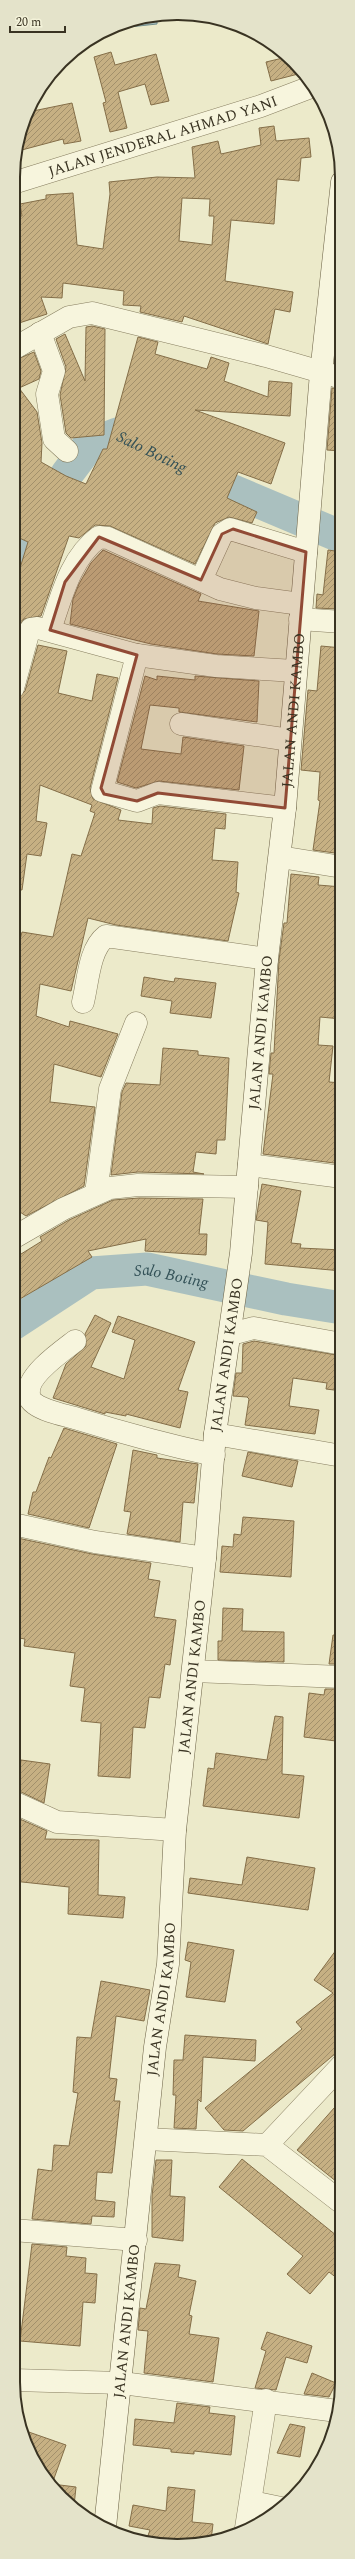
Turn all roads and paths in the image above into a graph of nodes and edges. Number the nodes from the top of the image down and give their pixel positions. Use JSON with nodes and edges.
{"nodes":[{"id":1,"x":307,"y":89,"type":"edge"},
{"id":2,"x":20,"y":181,"type":"edge"},
{"id":3,"x":335,"y":246,"type":"edge"},
{"id":4,"x":40,"y":333,"type":"junction"},
{"id":5,"x":20,"y":345,"type":"edge"},
{"id":6,"x":321,"y":373,"type":"junction"},
{"id":7,"x":335,"y":376,"type":"edge"},
{"id":8,"x":67,"y":451,"type":"dead end"},
{"id":9,"x":306,"y":552,"type":"junction"},
{"id":10,"x":201,"y":580,"type":"junction"},
{"id":11,"x":300,"y":611,"type":"junction"},
{"id":12,"x":335,"y":620,"type":"edge"},
{"id":13,"x":50,"y":630,"type":"junction"},
{"id":14,"x":137,"y":656,"type":"junction"},
{"id":15,"x":20,"y":663,"type":"edge"},
{"id":16,"x":295,"y":671,"type":"junction"},
{"id":17,"x":181,"y":724,"type":"dead end"},
{"id":18,"x":290,"y":740,"type":"junction"},
{"id":19,"x":285,"y":808,"type":"junction"},
{"id":20,"x":280,"y":857,"type":"junction"},
{"id":21,"x":335,"y":865,"type":"edge"},
{"id":22,"x":267,"y":959,"type":"junction"},
{"id":23,"x":83,"y":1002,"type":"dead end"},
{"id":24,"x":136,"y":1023,"type":"dead end"},
{"id":25,"x":250,"y":1165,"type":"junction"},
{"id":26,"x":335,"y":1176,"type":"edge"},
{"id":27,"x":247,"y":1187,"type":"junction"},
{"id":28,"x":96,"y":1193,"type":"junction"},
{"id":29,"x":20,"y":1234,"type":"edge"},
{"id":30,"x":232,"y":1327,"type":"junction"},
{"id":31,"x":75,"y":1340,"type":"dead end"},
{"id":32,"x":335,"y":1343,"type":"edge"},
{"id":33,"x":214,"y":1445,"type":"junction"},
{"id":34,"x":335,"y":1455,"type":"edge"},
{"id":35,"x":20,"y":1526,"type":"edge"},
{"id":36,"x":206,"y":1558,"type":"junction"},
{"id":37,"x":193,"y":1671,"type":"junction"},
{"id":38,"x":335,"y":1677,"type":"edge"},
{"id":39,"x":20,"y":1805,"type":"edge"},
{"id":40,"x":175,"y":1830,"type":"junction"},
{"id":41,"x":335,"y":2072,"type":"edge"},
{"id":42,"x":146,"y":2139,"type":"junction"},
{"id":43,"x":267,"y":2145,"type":"junction"},
{"id":44,"x":335,"y":2198,"type":"edge"},
{"id":45,"x":20,"y":2231,"type":"edge"},
{"id":46,"x":136,"y":2240,"type":"junction"},
{"id":47,"x":20,"y":2380,"type":"edge"},
{"id":48,"x":122,"y":2383,"type":"junction"},
{"id":49,"x":266,"y":2400,"type":"junction"},
{"id":50,"x":332,"y":2410,"type":"edge"},
{"id":51,"x":252,"y":2502,"type":"junction"},
{"id":52,"x":273,"y":2506,"type":"edge"},
{"id":53,"x":106,"y":2522,"type":"edge"},
{"id":54,"x":247,"y":2523,"type":"edge"}],
"edges":[{"from":1,"to":2,"type":"street","name":"JALAN JENDERAL AHMAD YANI"},
{"from":3,"to":6,"type":"street","name":"JALAN ANDI KAMBO"},
{"from":4,"to":5,"type":"street"},
{"from":4,"to":6,"type":"street"},
{"from":4,"to":8,"type":"street"},
{"from":6,"to":7,"type":"street"},
{"from":6,"to":9,"type":"street","name":"JALAN ANDI KAMBO"},
{"from":9,"to":10,"type":"street"},
{"from":9,"to":11,"type":"street","name":"JALAN ANDI KAMBO"},
{"from":10,"to":11,"type":"street"},
{"from":10,"to":13,"type":"street"},
{"from":11,"to":12,"type":"street"},
{"from":11,"to":16,"type":"street","name":"JALAN ANDI KAMBO"},
{"from":13,"to":14,"type":"street"},
{"from":13,"to":15,"type":"street"},
{"from":14,"to":16,"type":"street"},
{"from":14,"to":19,"type":"street"},
{"from":16,"to":18,"type":"street","name":"JALAN ANDI KAMBO"},
{"from":17,"to":18,"type":"street"},
{"from":18,"to":19,"type":"street","name":"JALAN ANDI KAMBO"},
{"from":19,"to":20,"type":"street","name":"JALAN ANDI KAMBO"},
{"from":20,"to":21,"type":"street"},
{"from":20,"to":22,"type":"street","name":"JALAN ANDI KAMBO"},
{"from":22,"to":23,"type":"street"},
{"from":22,"to":25,"type":"street","name":"JALAN ANDI KAMBO"},
{"from":24,"to":28,"type":"street"},
{"from":25,"to":26,"type":"street"},
{"from":25,"to":27,"type":"street","name":"JALAN ANDI KAMBO"},
{"from":27,"to":28,"type":"street"},
{"from":27,"to":30,"type":"street","name":"JALAN ANDI KAMBO"},
{"from":28,"to":29,"type":"street"},
{"from":30,"to":32,"type":"street"},
{"from":30,"to":33,"type":"street","name":"JALAN ANDI KAMBO"},
{"from":31,"to":33,"type":"street"},
{"from":33,"to":34,"type":"street"},
{"from":33,"to":36,"type":"street","name":"JALAN ANDI KAMBO"},
{"from":35,"to":36,"type":"street"},
{"from":36,"to":37,"type":"street","name":"JALAN ANDI KAMBO"},
{"from":37,"to":38,"type":"street"},
{"from":37,"to":40,"type":"street","name":"JALAN ANDI KAMBO"},
{"from":39,"to":40,"type":"street"},
{"from":40,"to":42,"type":"street","name":"JALAN ANDI KAMBO"},
{"from":41,"to":43,"type":"street"},
{"from":42,"to":43,"type":"street"},
{"from":42,"to":46,"type":"street","name":"JALAN ANDI KAMBO"},
{"from":43,"to":44,"type":"street"},
{"from":45,"to":46,"type":"street"},
{"from":46,"to":48,"type":"street","name":"JALAN ANDI KAMBO"},
{"from":47,"to":48,"type":"street"},
{"from":48,"to":49,"type":"street"},
{"from":48,"to":53,"type":"street","name":"JALAN ANDI KAMBO"},
{"from":49,"to":50,"type":"street"},
{"from":49,"to":51,"type":"street"},
{"from":51,"to":52,"type":"street"},
{"from":51,"to":54,"type":"street"}]}
